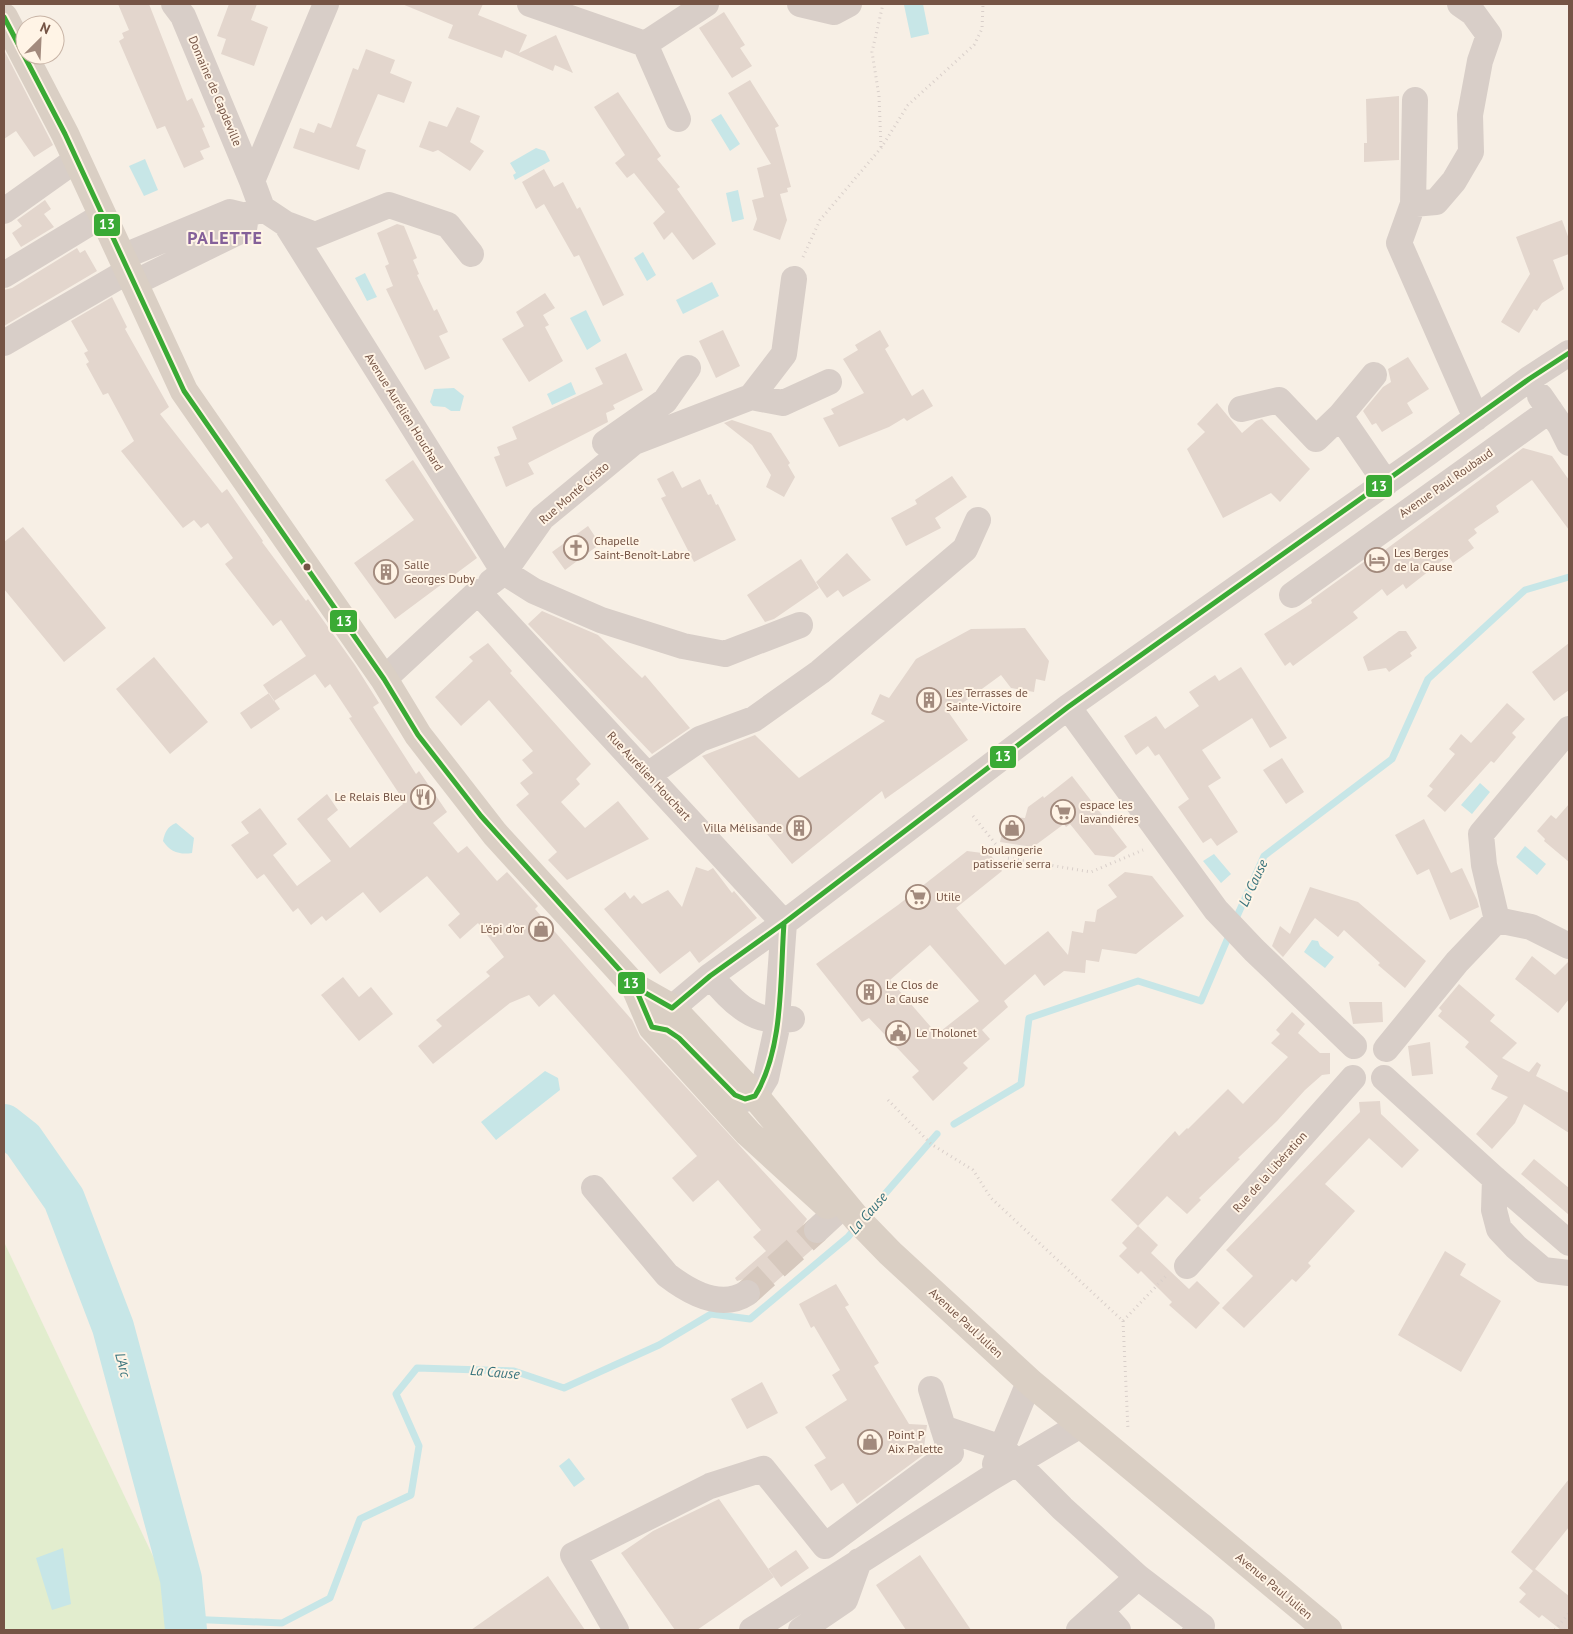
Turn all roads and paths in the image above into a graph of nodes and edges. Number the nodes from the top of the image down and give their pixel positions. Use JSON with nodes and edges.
{"nodes":[{"id":1,"x":174,"y":4,"type":"edge"},
{"id":2,"x":326,"y":4,"type":"edge"},
{"id":3,"x":530,"y":4,"type":"edge"},
{"id":4,"x":706,"y":4,"type":"edge"},
{"id":5,"x":800,"y":4,"type":"edge"},
{"id":6,"x":850,"y":4,"type":"edge"},
{"id":7,"x":883,"y":4,"type":"edge"},
{"id":8,"x":983,"y":4,"type":"edge"},
{"id":9,"x":1460,"y":4,"type":"edge"},
{"id":10,"x":674,"y":13,"type":"edge"},
{"id":11,"x":4,"y":17,"type":"edge"},
{"id":12,"x":645,"y":44,"type":"junction"},
{"id":13,"x":1415,"y":100,"type":"dead end"},
{"id":14,"x":678,"y":119,"type":"dead end"},
{"id":15,"x":881,"y":148,"type":"junction"},
{"id":16,"x":77,"y":159,"type":"junction"},
{"id":17,"x":252,"y":181,"type":"junction"},
{"id":18,"x":1413,"y":204,"type":"junction"},
{"id":19,"x":4,"y":211,"type":"edge"},
{"id":20,"x":254,"y":212,"type":"junction"},
{"id":21,"x":103,"y":215,"type":"junction"},
{"id":22,"x":286,"y":224,"type":"junction"},
{"id":23,"x":471,"y":254,"type":"dead end"},
{"id":24,"x":128,"y":270,"type":"junction"},
{"id":25,"x":4,"y":275,"type":"edge"},
{"id":26,"x":794,"y":279,"type":"joint"},
{"id":27,"x":4,"y":344,"type":"edge"},
{"id":28,"x":1569,"y":353,"type":"edge"},
{"id":29,"x":688,"y":368,"type":"dead end"},
{"id":30,"x":1374,"y":374,"type":"dead end"},
{"id":31,"x":1529,"y":379,"type":"junction"},
{"id":32,"x":829,"y":382,"type":"dead end"},
{"id":33,"x":751,"y":397,"type":"junction"},
{"id":34,"x":1241,"y":408,"type":"dead end"},
{"id":35,"x":1550,"y":410,"type":"junction"},
{"id":36,"x":1340,"y":416,"type":"junction"},
{"id":37,"x":1476,"y":418,"type":"junction"},
{"id":38,"x":1569,"y":443,"type":"edge"},
{"id":39,"x":1386,"y":483,"type":"junction"},
{"id":40,"x":542,"y":518,"type":"junction"},
{"id":41,"x":978,"y":520,"type":"dead end"},
{"id":42,"x":1322,"y":528,"type":"junction"},
{"id":43,"x":1344,"y":557,"type":"junction"},
{"id":44,"x":504,"y":572,"type":"junction"},
{"id":45,"x":478,"y":592,"type":"junction"},
{"id":46,"x":1292,"y":595,"type":"dead end"},
{"id":47,"x":800,"y":625,"type":"dead end"},
{"id":48,"x":384,"y":679,"type":"junction"},
{"id":49,"x":1068,"y":707,"type":"junction"},
{"id":50,"x":1569,"y":729,"type":"edge"},
{"id":51,"x":648,"y":775,"type":"junction"},
{"id":52,"x":973,"y":816,"type":"dead end"},
{"id":53,"x":1148,"y":847,"type":"dead end"},
{"id":54,"x":1496,"y":920,"type":"junction"},
{"id":55,"x":784,"y":922,"type":"junction"},
{"id":56,"x":1569,"y":946,"type":"edge"},
{"id":57,"x":710,"y":976,"type":"junction"},
{"id":58,"x":785,"y":1021,"type":"junction"},
{"id":59,"x":663,"y":1026,"type":"junction"},
{"id":60,"x":1354,"y":1046,"type":"junction"},
{"id":61,"x":1386,"y":1049,"type":"junction"},
{"id":62,"x":1353,"y":1078,"type":"junction"},
{"id":63,"x":1384,"y":1078,"type":"junction"},
{"id":64,"x":755,"y":1096,"type":"junction"},
{"id":65,"x":888,"y":1100,"type":"dead end"},
{"id":66,"x":1495,"y":1179,"type":"junction"},
{"id":67,"x":594,"y":1188,"type":"dead end"},
{"id":68,"x":841,"y":1218,"type":"junction"},
{"id":69,"x":1569,"y":1243,"type":"edge"},
{"id":70,"x":887,"y":1257,"type":"junction"},
{"id":71,"x":1187,"y":1266,"type":"joint"},
{"id":72,"x":1569,"y":1273,"type":"edge"},
{"id":73,"x":747,"y":1293,"type":"tunnel mouth"},
{"id":74,"x":1123,"y":1321,"type":"junction"},
{"id":75,"x":930,"y":1389,"type":"dead end"},
{"id":76,"x":1025,"y":1392,"type":"junction"},
{"id":77,"x":943,"y":1428,"type":"junction"},
{"id":78,"x":1072,"y":1430,"type":"junction"},
{"id":79,"x":1129,"y":1440,"type":"dead end"},
{"id":80,"x":1009,"y":1455,"type":"junction"},
{"id":81,"x":859,"y":1561,"type":"junction"},
{"id":82,"x":1138,"y":1577,"type":"junction"},
{"id":83,"x":1101,"y":1611,"type":"junction"},
{"id":84,"x":1569,"y":1613,"type":"edge"},
{"id":85,"x":616,"y":1630,"type":"edge"},
{"id":86,"x":752,"y":1630,"type":"edge"},
{"id":87,"x":801,"y":1630,"type":"edge"},
{"id":88,"x":1079,"y":1630,"type":"edge"},
{"id":89,"x":1118,"y":1630,"type":"edge"},
{"id":90,"x":1195,"y":1630,"type":"edge"},
{"id":91,"x":1307,"y":1630,"type":"edge"},
{"id":92,"x":1328,"y":1630,"type":"edge"},
{"id":93,"x":1555,"y":1630,"type":"edge"}],
"edges":[{"from":1,"to":17,"type":"street","name":"Domaine de Capdeville"},
{"from":2,"to":17,"type":"street"},
{"from":3,"to":12,"type":"street"},
{"from":4,"to":10,"type":"street"},
{"from":5,"to":6,"type":"street"},
{"from":7,"to":15,"type":"path"},
{"from":8,"to":15,"type":"path"},
{"from":9,"to":18,"type":"street"},
{"from":10,"to":12,"type":"street"},
{"from":11,"to":16,"type":"main road","name":"Avenue Paul Julien"},
{"from":12,"to":14,"type":"street"},
{"from":13,"to":18,"type":"street"},
{"from":15,"to":26,"type":"path"},
{"from":16,"to":19,"type":"street"},
{"from":16,"to":21,"type":"main road","name":"Avenue Paul Julien"},
{"from":17,"to":20,"type":"street","name":"Domaine de Capdeville"},
{"from":18,"to":37,"type":"street"},
{"from":20,"to":22,"type":"street"},
{"from":20,"to":24,"type":"street"},
{"from":21,"to":24,"type":"main road","name":"Avenue Paul Julien"},
{"from":21,"to":25,"type":"street"},
{"from":22,"to":23,"type":"street"},
{"from":22,"to":44,"type":"street","name":"Avenue Aurélien Houchard"},
{"from":24,"to":27,"type":"street"},
{"from":24,"to":48,"type":"main road","name":"Avenue Paul Julien"},
{"from":26,"to":33,"type":"street"},
{"from":28,"to":31,"type":"street"},
{"from":29,"to":40,"type":"street"},
{"from":30,"to":36,"type":"street"},
{"from":31,"to":35,"type":"street"},
{"from":31,"to":37,"type":"street"},
{"from":32,"to":33,"type":"street"},
{"from":33,"to":40,"type":"street","name":"Rue Monté Cristo"},
{"from":34,"to":36,"type":"street"},
{"from":35,"to":38,"type":"street"},
{"from":35,"to":43,"type":"street","name":"Avenue Paul Roubaud"},
{"from":36,"to":39,"type":"street"},
{"from":37,"to":39,"type":"street"},
{"from":39,"to":42,"type":"street"},
{"from":40,"to":44,"type":"street","name":"Rue Monté Cristo"},
{"from":41,"to":51,"type":"street"},
{"from":42,"to":43,"type":"street"},
{"from":42,"to":49,"type":"street"},
{"from":43,"to":46,"type":"street","name":"Avenue Paul Roubaud"},
{"from":44,"to":45,"type":"street"},
{"from":44,"to":47,"type":"street"},
{"from":45,"to":48,"type":"street"},
{"from":45,"to":51,"type":"street","name":"Rue Aurélien Houchart"},
{"from":48,"to":59,"type":"main road","name":"Avenue Paul Julien"},
{"from":49,"to":55,"type":"street"},
{"from":49,"to":60,"type":"street"},
{"from":50,"to":54,"type":"street"},
{"from":51,"to":55,"type":"street","name":"Rue Aurélien Houchart"},
{"from":52,"to":53,"type":"path"},
{"from":54,"to":56,"type":"street"},
{"from":54,"to":61,"type":"street"},
{"from":55,"to":57,"type":"street"},
{"from":55,"to":58,"type":"street"},
{"from":57,"to":58,"type":"street"},
{"from":57,"to":59,"type":"street"},
{"from":58,"to":64,"type":"street"},
{"from":59,"to":64,"type":"main road","name":"Avenue Paul Julien"},
{"from":59,"to":68,"type":"main road","name":"Avenue Paul Julien"},
{"from":60,"to":61,"type":"street"},
{"from":60,"to":62,"type":"street"},
{"from":61,"to":63,"type":"street"},
{"from":62,"to":63,"type":"street"},
{"from":62,"to":71,"type":"street","name":"Rue de la Libération"},
{"from":63,"to":66,"type":"street"},
{"from":64,"to":68,"type":"main road","name":"Avenue Paul Julien"},
{"from":65,"to":74,"type":"path"},
{"from":66,"to":69,"type":"street"},
{"from":66,"to":72,"type":"street"},
{"from":67,"to":73,"type":"street"},
{"from":68,"to":70,"type":"main road","name":"Avenue Paul Julien"},
{"from":70,"to":76,"type":"main road","name":"Avenue Paul Julien"},
{"from":70,"to":92,"type":"main road","name":"Avenue Paul Julien"},
{"from":71,"to":74,"type":"path"},
{"from":74,"to":79,"type":"path"},
{"from":75,"to":77,"type":"street"},
{"from":76,"to":78,"type":"main road","name":"Avenue Paul Julien"},
{"from":76,"to":80,"type":"street"},
{"from":77,"to":80,"type":"street"},
{"from":77,"to":85,"type":"street"},
{"from":78,"to":80,"type":"street"},
{"from":78,"to":91,"type":"main road","name":"Avenue Paul Julien"},
{"from":80,"to":81,"type":"street"},
{"from":80,"to":82,"type":"street"},
{"from":81,"to":86,"type":"street"},
{"from":81,"to":87,"type":"street"},
{"from":82,"to":83,"type":"street"},
{"from":82,"to":90,"type":"street"},
{"from":83,"to":88,"type":"street"},
{"from":83,"to":89,"type":"street"},
{"from":84,"to":93,"type":"path"}]}
